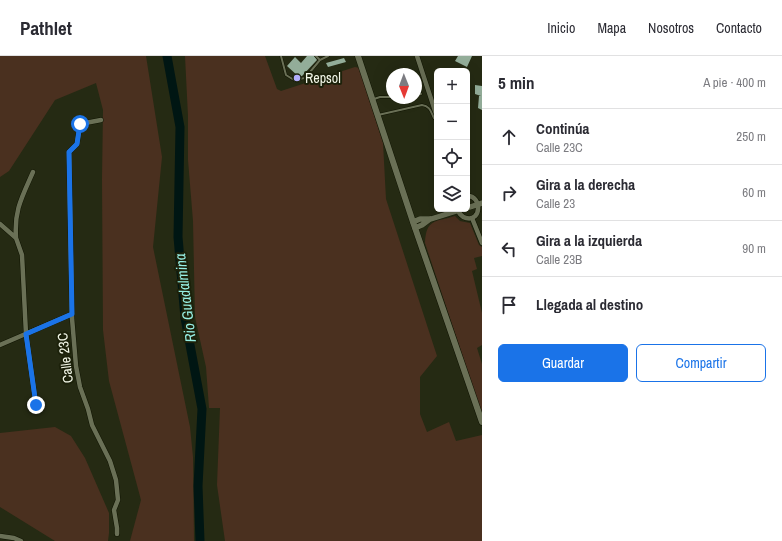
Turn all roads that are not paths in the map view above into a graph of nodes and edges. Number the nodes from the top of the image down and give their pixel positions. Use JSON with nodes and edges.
{"nodes":[{"id":1,"x":281,"y":56,"type":"edge"},
{"id":2,"x":316,"y":56,"type":"edge"},
{"id":3,"x":328,"y":56,"type":"edge"},
{"id":4,"x":358,"y":56,"type":"edge"},
{"id":5,"x":417,"y":56,"type":"edge"},
{"id":6,"x":320,"y":60,"type":"junction"},
{"id":7,"x":386,"y":97,"type":"edge"},
{"id":8,"x":372,"y":100,"type":"junction"},
{"id":9,"x":434,"y":114,"type":"edge"},
{"id":10,"x":377,"y":115,"type":"junction"},
{"id":11,"x":434,"y":116,"type":"edge"},
{"id":12,"x":101,"y":120,"type":"dead end"},
{"id":13,"x":33,"y":172,"type":"dead end"},
{"id":14,"x":470,"y":197,"type":"edge"},
{"id":15,"x":481,"y":203,"type":"edge"},
{"id":16,"x":470,"y":207,"type":"edge"},
{"id":17,"x":454,"y":212,"type":"edge"},
{"id":18,"x":460,"y":212,"type":"edge"},
{"id":19,"x":472,"y":218,"type":"junction"},
{"id":20,"x":0,"y":224,"type":"edge"},
{"id":21,"x":414,"y":225,"type":"junction"},
{"id":22,"x":16,"y":238,"type":"junction"},
{"id":23,"x":482,"y":243,"type":"edge"},
{"id":24,"x":72,"y":314,"type":"junction"},
{"id":25,"x":26,"y":334,"type":"junction"},
{"id":26,"x":0,"y":345,"type":"edge"},
{"id":27,"x":36,"y":405,"type":"dead end"},
{"id":28,"x":482,"y":422,"type":"edge"},
{"id":29,"x":116,"y":534,"type":"dead end"},
{"id":30,"x":0,"y":536,"type":"edge"},
{"id":31,"x":21,"y":541,"type":"edge"}],
"edges":[{"from":1,"to":6,"type":"lane"},
{"from":2,"to":6,"type":"lane"},
{"from":3,"to":6,"type":"lane"},
{"from":4,"to":8,"type":"main road"},
{"from":5,"to":9,"type":"street"},
{"from":7,"to":8,"type":"lane"},
{"from":8,"to":10,"type":"main road"},
{"from":10,"to":11,"type":"lane"},
{"from":10,"to":21,"type":"main road"},
{"from":12,"to":24,"type":"street","name":"Calle 23C"},
{"from":13,"to":22,"type":"street"},
{"from":14,"to":15,"type":"street"},
{"from":15,"to":16,"type":"street"},
{"from":15,"to":19,"type":"street"},
{"from":17,"to":21,"type":"street"},
{"from":18,"to":19,"type":"street"},
{"from":19,"to":23,"type":"street"},
{"from":20,"to":22,"type":"street"},
{"from":21,"to":28,"type":"main road"},
{"from":22,"to":25,"type":"street"},
{"from":24,"to":25,"type":"street"},
{"from":24,"to":29,"type":"street","name":"Calle 23C"},
{"from":25,"to":26,"type":"street"},
{"from":25,"to":27,"type":"street"},
{"from":30,"to":31,"type":"street"}]}
